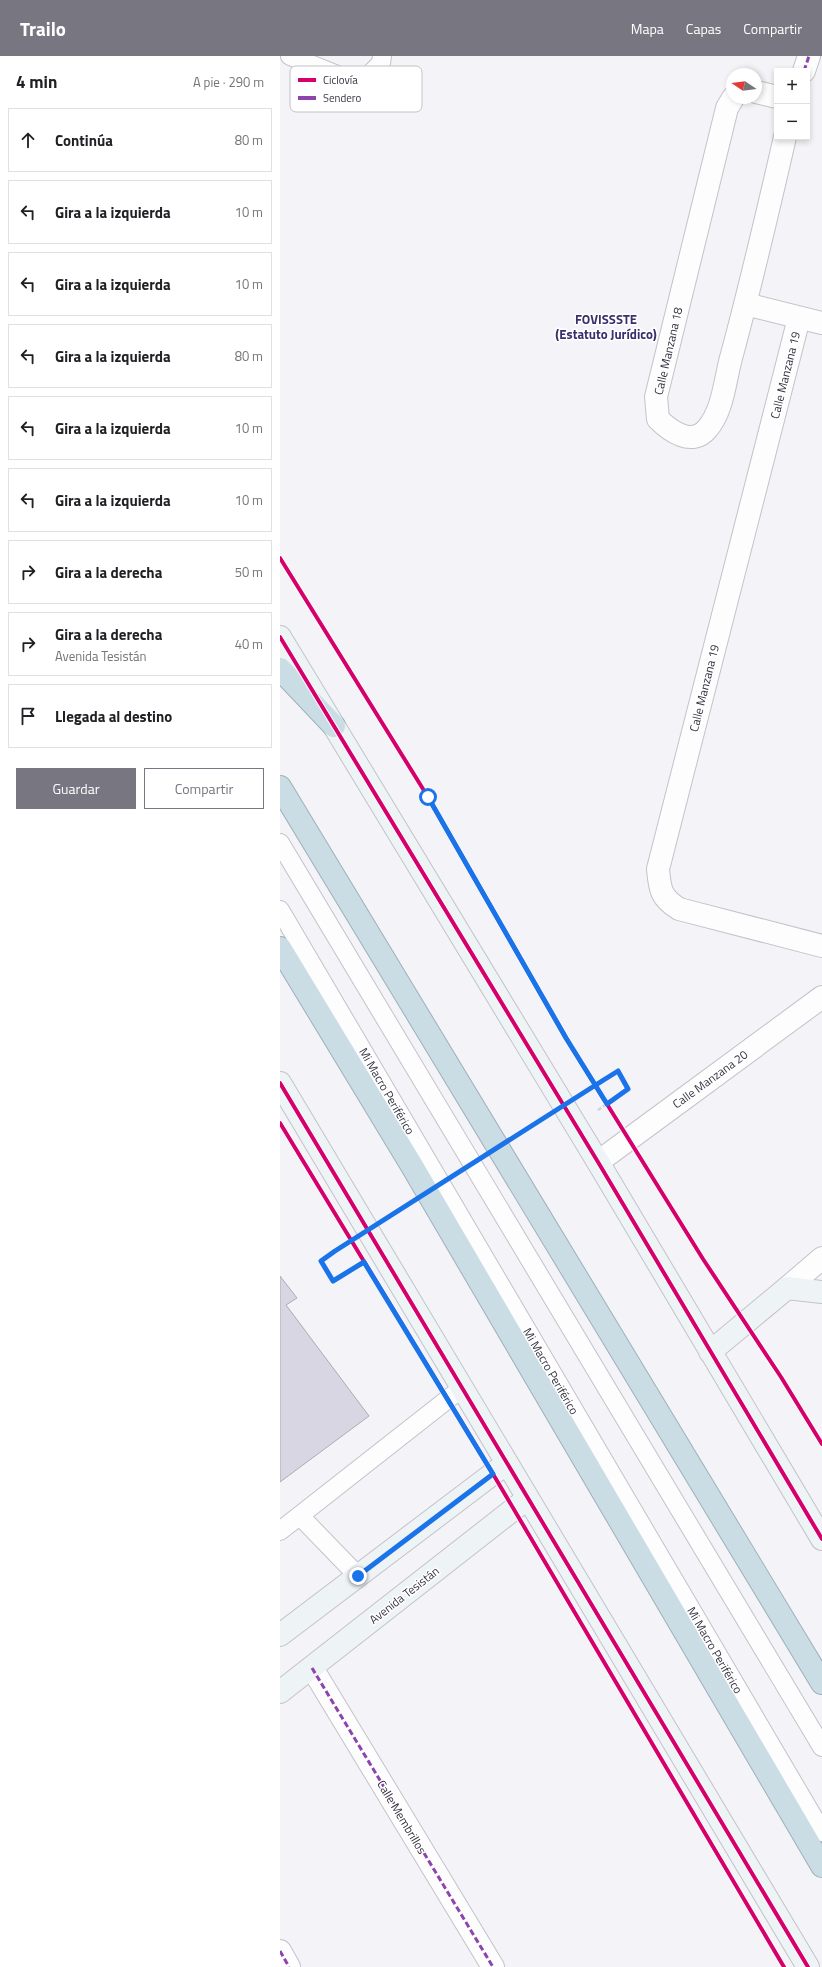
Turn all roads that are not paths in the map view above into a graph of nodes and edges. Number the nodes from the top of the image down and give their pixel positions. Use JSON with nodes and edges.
{"nodes":[{"id":1,"x":290,"y":56,"type":"edge"},
{"id":2,"x":382,"y":56,"type":"edge"},
{"id":3,"x":809,"y":56,"type":"edge"},
{"id":4,"x":315,"y":66,"type":"edge"},
{"id":5,"x":378,"y":66,"type":"edge"},
{"id":6,"x":805,"y":68,"type":"edge"},
{"id":7,"x":762,"y":93,"type":"edge"},
{"id":8,"x":774,"y":96,"type":"edge"},
{"id":9,"x":729,"y":104,"type":"edge"},
{"id":10,"x":784,"y":140,"type":"edge"},
{"id":11,"x":745,"y":304,"type":"junction"},
{"id":12,"x":799,"y":318,"type":"junction"},
{"id":13,"x":822,"y":323,"type":"edge"},
{"id":14,"x":280,"y":637,"type":"edge"},
{"id":15,"x":280,"y":669,"type":"edge"},
{"id":16,"x":334,"y":726,"type":"junction"},
{"id":17,"x":280,"y":787,"type":"edge"},
{"id":18,"x":280,"y":843,"type":"edge"},
{"id":19,"x":280,"y":910,"type":"edge"},
{"id":20,"x":822,"y":946,"type":"edge"},
{"id":21,"x":280,"y":948,"type":"edge"},
{"id":22,"x":822,"y":998,"type":"edge"},
{"id":23,"x":280,"y":1083,"type":"edge"},
{"id":24,"x":598,"y":1162,"type":"junction"},
{"id":25,"x":822,"y":1258,"type":"edge"},
{"id":26,"x":787,"y":1288,"type":"junction"},
{"id":27,"x":822,"y":1292,"type":"edge"},
{"id":28,"x":710,"y":1352,"type":"junction"},
{"id":29,"x":462,"y":1388,"type":"junction"},
{"id":30,"x":507,"y":1463,"type":"junction"},
{"id":31,"x":528,"y":1498,"type":"junction"},
{"id":32,"x":300,"y":1516,"type":"junction"},
{"id":33,"x":280,"y":1531,"type":"edge"},
{"id":34,"x":822,"y":1539,"type":"edge"},
{"id":35,"x":358,"y":1576,"type":"junction"},
{"id":36,"x":280,"y":1635,"type":"edge"},
{"id":37,"x":312,"y":1668,"type":"junction"},
{"id":38,"x":822,"y":1683,"type":"edge"},
{"id":39,"x":280,"y":1692,"type":"edge"},
{"id":40,"x":822,"y":1747,"type":"edge"},
{"id":41,"x":822,"y":1832,"type":"edge"},
{"id":42,"x":822,"y":1866,"type":"edge"},
{"id":43,"x":280,"y":1951,"type":"edge"},
{"id":44,"x":289,"y":1967,"type":"edge"},
{"id":45,"x":493,"y":1967,"type":"edge"},
{"id":46,"x":808,"y":1967,"type":"edge"}],
"edges":[{"from":1,"to":4,"type":"lane"},
{"from":2,"to":5,"type":"lane"},
{"from":3,"to":6,"type":"street"},
{"from":7,"to":8,"type":"street"},
{"from":9,"to":11,"type":"street","name":"Calle Manzana 18"},
{"from":10,"to":11,"type":"street","name":"Calle Manzana 18"},
{"from":11,"to":12,"type":"street"},
{"from":12,"to":13,"type":"street"},
{"from":12,"to":20,"type":"street","name":"Calle Manzana 19"},
{"from":14,"to":16,"type":"main road"},
{"from":15,"to":16,"type":"highway"},
{"from":16,"to":24,"type":"main road"},
{"from":17,"to":38,"type":"highway"},
{"from":18,"to":40,"type":"lane"},
{"from":19,"to":41,"type":"lane","name":"Mi Macro Periférico"},
{"from":21,"to":42,"type":"highway"},
{"from":22,"to":24,"type":"street","name":"Calle Manzana 20"},
{"from":23,"to":29,"type":"main road"},
{"from":24,"to":28,"type":"main road"},
{"from":25,"to":26,"type":"street"},
{"from":26,"to":27,"type":"main road"},
{"from":26,"to":28,"type":"main road"},
{"from":28,"to":34,"type":"main road"},
{"from":29,"to":30,"type":"main road"},
{"from":29,"to":32,"type":"lane"},
{"from":30,"to":31,"type":"main road"},
{"from":30,"to":35,"type":"main road"},
{"from":31,"to":37,"type":"main road","name":"Avenida Tesistán"},
{"from":31,"to":46,"type":"main road"},
{"from":32,"to":33,"type":"lane"},
{"from":32,"to":35,"type":"lane"},
{"from":35,"to":36,"type":"main road"},
{"from":37,"to":39,"type":"main road","name":"Avenida Tesistán"},
{"from":37,"to":45,"type":"street","name":"Calle Membrillos"},
{"from":43,"to":44,"type":"street"}]}
